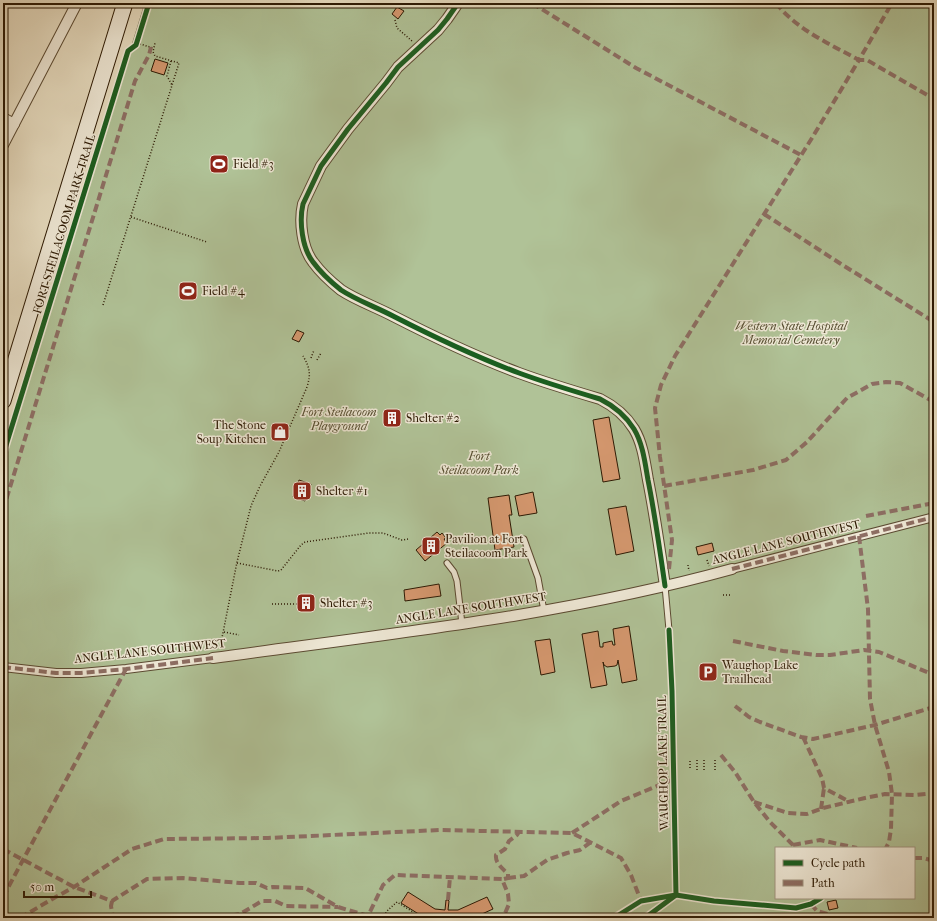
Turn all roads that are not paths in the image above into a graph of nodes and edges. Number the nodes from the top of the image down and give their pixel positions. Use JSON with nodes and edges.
{"nodes":[{"id":1,"x":77,"y":3,"type":"edge"},
{"id":2,"x":125,"y":3,"type":"edge"},
{"id":3,"x":457,"y":3,"type":"edge"},
{"id":4,"x":3,"y":118,"type":"edge"},
{"id":5,"x":14,"y":124,"type":"junction"},
{"id":6,"x":3,"y":145,"type":"edge"},
{"id":7,"x":3,"y":400,"type":"edge"},
{"id":8,"x":934,"y":517,"type":"edge"},
{"id":9,"x":524,"y":539,"type":"dead end"},
{"id":10,"x":447,"y":563,"type":"dead end"},
{"id":11,"x":732,"y":569,"type":"joint"},
{"id":12,"x":665,"y":586,"type":"junction"},
{"id":13,"x":544,"y":611,"type":"junction"},
{"id":14,"x":462,"y":624,"type":"junction"},
{"id":15,"x":669,"y":630,"type":"dead end"},
{"id":16,"x":216,"y":657,"type":"joint"},
{"id":17,"x":3,"y":667,"type":"edge"}],
"edges":[{"from":1,"to":5,"type":"street"},
{"from":2,"to":7,"type":"main road"},
{"from":3,"to":12,"type":"street"},
{"from":4,"to":5,"type":"street"},
{"from":5,"to":6,"type":"street"},
{"from":8,"to":11,"type":"street","name":"ANGLE LANE SOUTHWEST"},
{"from":9,"to":13,"type":"lane"},
{"from":10,"to":14,"type":"lane"},
{"from":11,"to":12,"type":"street","name":"ANGLE LANE SOUTHWEST"},
{"from":12,"to":13,"type":"street","name":"ANGLE LANE SOUTHWEST"},
{"from":12,"to":15,"type":"lane"},
{"from":13,"to":14,"type":"street","name":"ANGLE LANE SOUTHWEST"},
{"from":14,"to":16,"type":"street","name":"ANGLE LANE SOUTHWEST"},
{"from":16,"to":17,"type":"street","name":"ANGLE LANE SOUTHWEST"}]}
